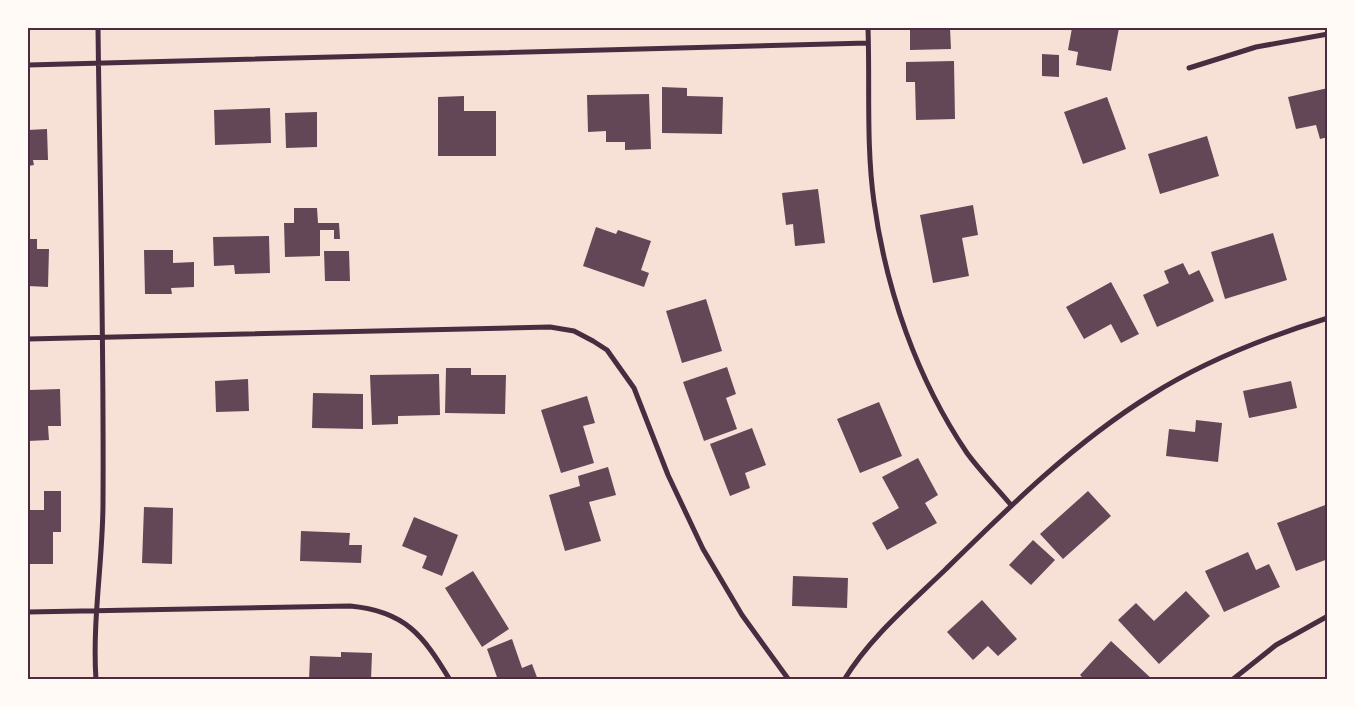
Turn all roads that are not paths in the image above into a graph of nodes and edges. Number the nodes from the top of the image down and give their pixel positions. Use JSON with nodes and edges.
{"nodes":[{"id":1,"x":98,"y":28,"type":"edge"},
{"id":2,"x":868,"y":28,"type":"edge"},
{"id":3,"x":1328,"y":34,"type":"edge"},
{"id":4,"x":868,"y":43,"type":"junction"},
{"id":5,"x":99,"y":63,"type":"junction"},
{"id":6,"x":28,"y":64,"type":"edge"},
{"id":7,"x":1189,"y":68,"type":"dead end"},
{"id":8,"x":1328,"y":318,"type":"edge"},
{"id":9,"x":104,"y":338,"type":"junction"},
{"id":10,"x":28,"y":340,"type":"edge"},
{"id":11,"x":1011,"y":505,"type":"junction"},
{"id":12,"x":96,"y":610,"type":"junction"},
{"id":13,"x":28,"y":612,"type":"edge"},
{"id":14,"x":1328,"y":616,"type":"edge"},
{"id":15,"x":96,"y":680,"type":"edge"},
{"id":16,"x":450,"y":680,"type":"edge"},
{"id":17,"x":789,"y":680,"type":"edge"},
{"id":18,"x":844,"y":680,"type":"edge"},
{"id":19,"x":1232,"y":680,"type":"edge"}],
"edges":[{"from":1,"to":5,"type":"street"},
{"from":2,"to":4,"type":"street"},
{"from":3,"to":7,"type":"street"},
{"from":4,"to":5,"type":"street"},
{"from":4,"to":11,"type":"street"},
{"from":5,"to":6,"type":"street"},
{"from":5,"to":9,"type":"street"},
{"from":8,"to":11,"type":"street"},
{"from":9,"to":10,"type":"street"},
{"from":9,"to":12,"type":"street"},
{"from":9,"to":17,"type":"street"},
{"from":11,"to":18,"type":"street"},
{"from":12,"to":13,"type":"street"},
{"from":12,"to":15,"type":"street"},
{"from":12,"to":16,"type":"street"},
{"from":14,"to":19,"type":"street"}]}
